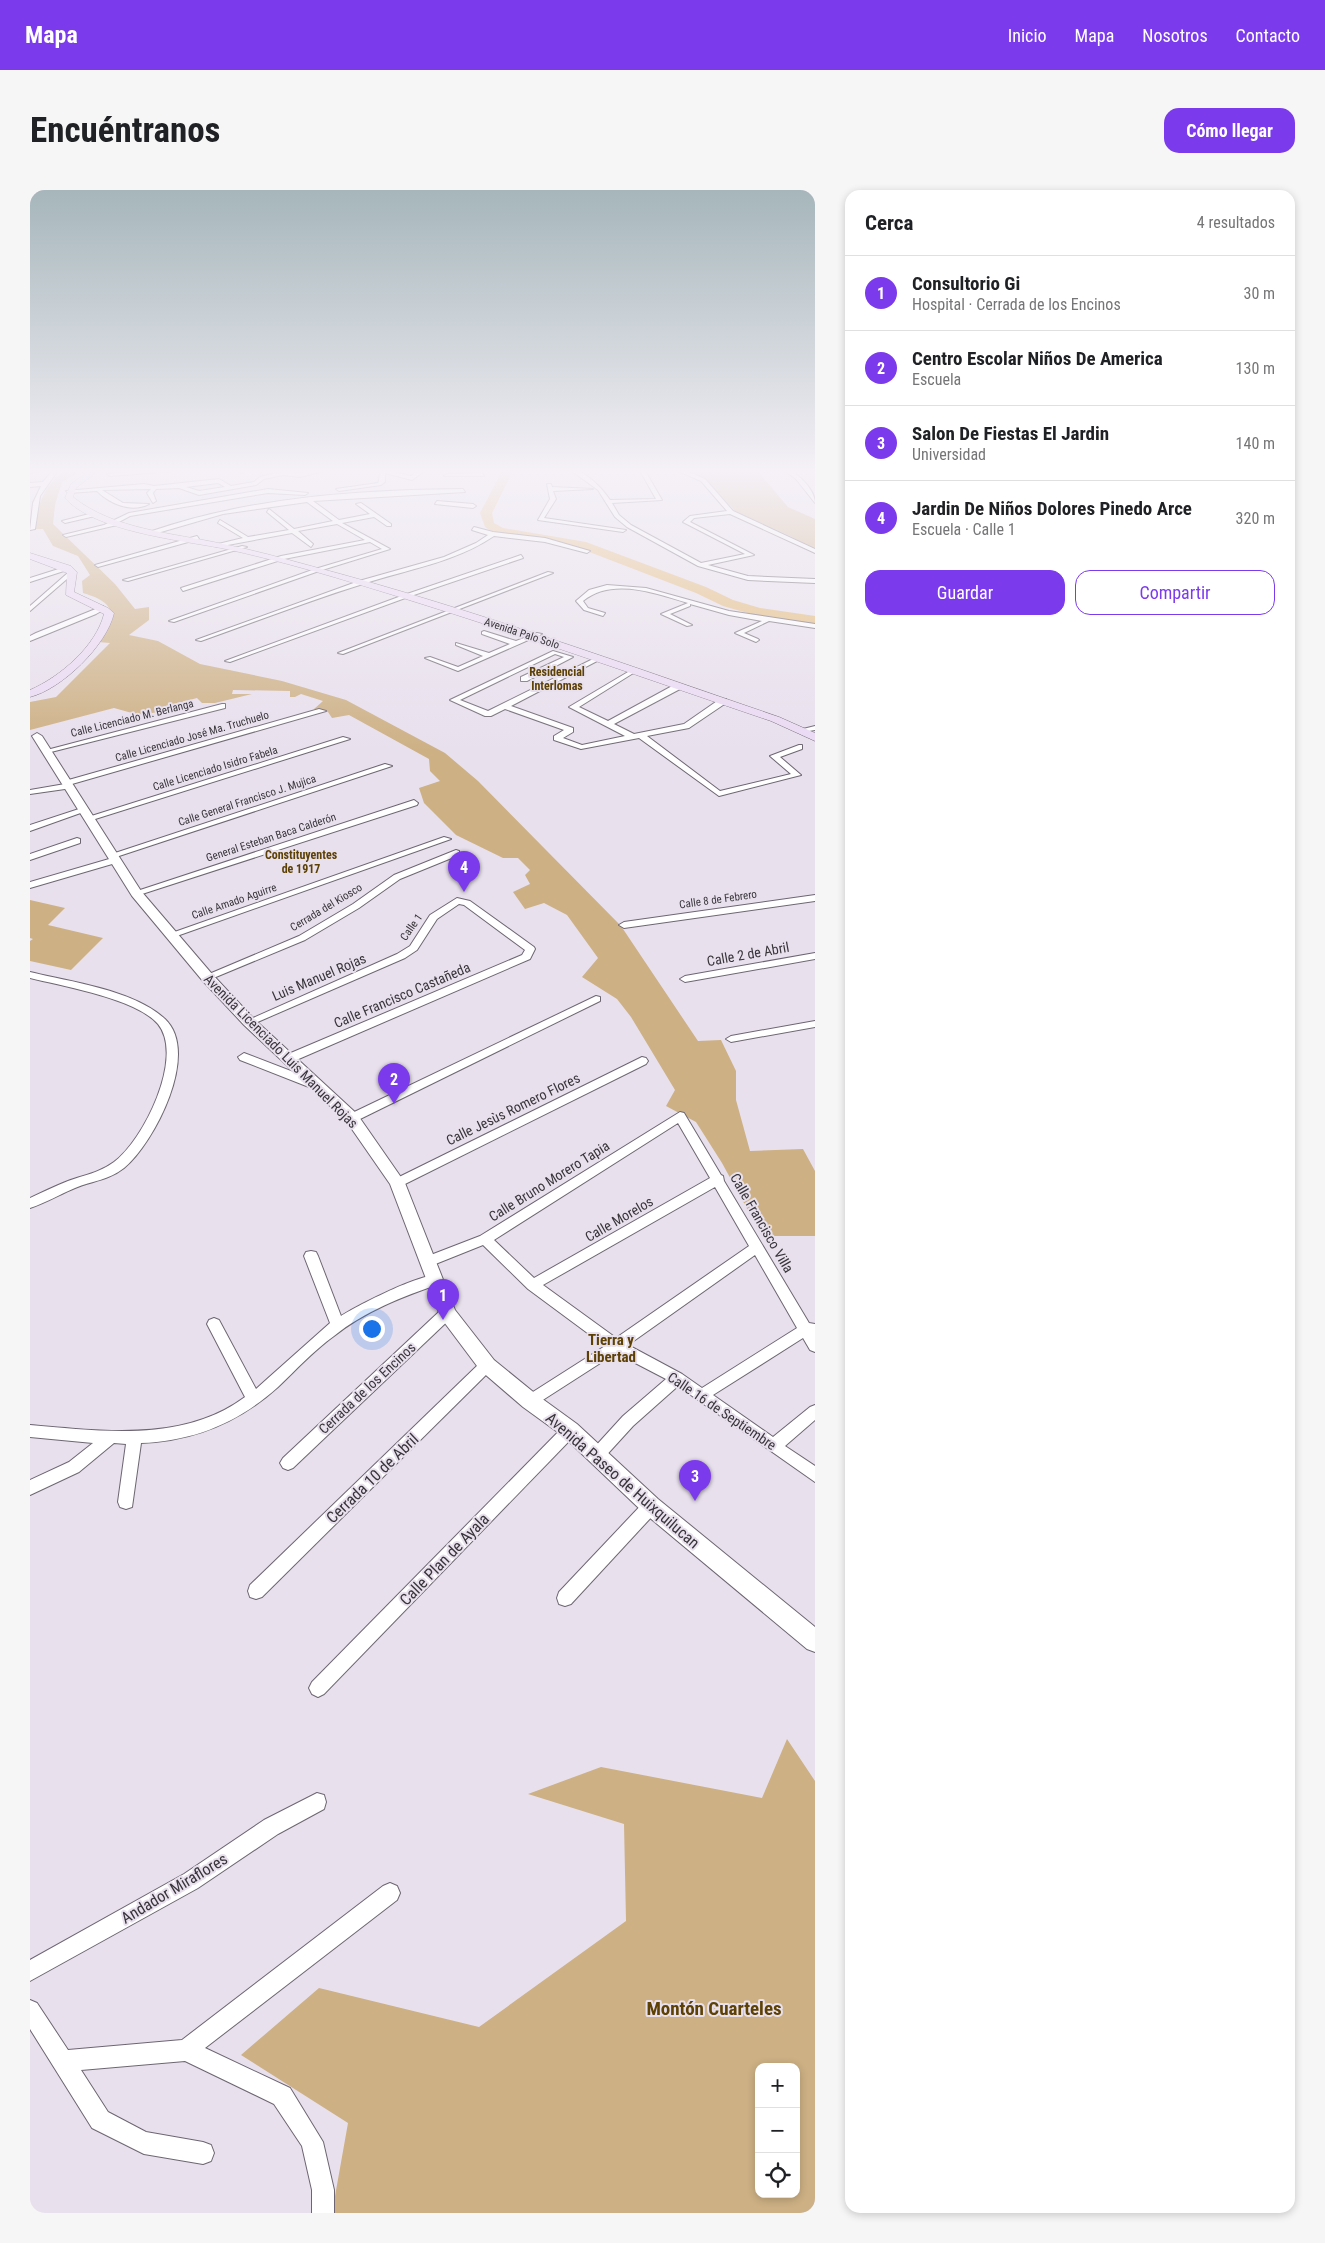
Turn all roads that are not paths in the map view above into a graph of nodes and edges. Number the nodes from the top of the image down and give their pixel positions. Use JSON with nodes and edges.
{"nodes":[{"id":1,"x":51,"y":563,"type":"edge"},
{"id":2,"x":104,"y":563,"type":"edge"},
{"id":3,"x":181,"y":563,"type":"edge"},
{"id":4,"x":263,"y":563,"type":"edge"},
{"id":5,"x":300,"y":563,"type":"edge"},
{"id":6,"x":340,"y":563,"type":"edge"},
{"id":7,"x":423,"y":563,"type":"edge"},
{"id":8,"x":500,"y":563,"type":"edge"},
{"id":9,"x":686,"y":563,"type":"edge"},
{"id":10,"x":697,"y":563,"type":"edge"},
{"id":11,"x":708,"y":563,"type":"edge"},
{"id":12,"x":98,"y":565,"type":"dead end"},
{"id":13,"x":700,"y":565,"type":"junction"},
{"id":14,"x":320,"y":569,"type":"junction"},
{"id":15,"x":70,"y":570,"type":"junction"},
{"id":16,"x":550,"y":572,"type":"dead end"},
{"id":17,"x":30,"y":580,"type":"edge"},
{"id":18,"x":126,"y":580,"type":"dead end"},
{"id":19,"x":772,"y":580,"type":"junction"},
{"id":20,"x":363,"y":581,"type":"junction"},
{"id":21,"x":813,"y":581,"type":"edge"},
{"id":22,"x":183,"y":589,"type":"dead end"},
{"id":23,"x":659,"y":593,"type":"junction"},
{"id":24,"x":409,"y":595,"type":"junction"},
{"id":25,"x":688,"y":605,"type":"junction"},
{"id":26,"x":103,"y":608,"type":"junction"},
{"id":27,"x":30,"y":610,"type":"edge"},
{"id":28,"x":456,"y":610,"type":"junction"},
{"id":29,"x":603,"y":614,"type":"dead end"},
{"id":30,"x":172,"y":621,"type":"dead end"},
{"id":31,"x":766,"y":622,"type":"junction"},
{"id":32,"x":689,"y":625,"type":"dead end"},
{"id":33,"x":815,"y":626,"type":"edge"},
{"id":34,"x":815,"y":631,"type":"edge"},
{"id":35,"x":484,"y":632,"type":"dead end"},
{"id":36,"x":536,"y":635,"type":"junction"},
{"id":37,"x":30,"y":639,"type":"edge"},
{"id":38,"x":199,"y":640,"type":"dead end"},
{"id":39,"x":756,"y":640,"type":"dead end"},
{"id":40,"x":458,"y":644,"type":"dead end"},
{"id":41,"x":517,"y":644,"type":"junction"},
{"id":42,"x":565,"y":652,"type":"junction"},
{"id":43,"x":341,"y":653,"type":"dead end"},
{"id":44,"x":490,"y":656,"type":"junction"},
{"id":45,"x":428,"y":658,"type":"dead end"},
{"id":46,"x":597,"y":659,"type":"junction"},
{"id":47,"x":228,"y":661,"type":"dead end"},
{"id":48,"x":633,"y":672,"type":"junction"},
{"id":49,"x":524,"y":679,"type":"dead end"},
{"id":50,"x":678,"y":686,"type":"junction"},
{"id":51,"x":30,"y":694,"type":"edge"},
{"id":52,"x":723,"y":702,"type":"junction"},
{"id":53,"x":222,"y":706,"type":"dead end"},
{"id":54,"x":505,"y":706,"type":"junction"},
{"id":55,"x":322,"y":711,"type":"dead end"},
{"id":56,"x":609,"y":724,"type":"junction"},
{"id":57,"x":812,"y":729,"type":"edge"},
{"id":58,"x":37,"y":736,"type":"dead end"},
{"id":59,"x":637,"y":736,"type":"junction"},
{"id":60,"x":815,"y":738,"type":"edge"},
{"id":61,"x":346,"y":739,"type":"dead end"},
{"id":62,"x":799,"y":747,"type":"dead end"},
{"id":63,"x":47,"y":751,"type":"junction"},
{"id":64,"x":388,"y":766,"type":"dead end"},
{"id":65,"x":68,"y":784,"type":"junction"},
{"id":66,"x":30,"y":792,"type":"edge"},
{"id":67,"x":414,"y":803,"type":"dead end"},
{"id":68,"x":87,"y":814,"type":"junction"},
{"id":69,"x":30,"y":828,"type":"edge"},
{"id":70,"x":447,"y":839,"type":"dead end"},
{"id":71,"x":77,"y":842,"type":"dead end"},
{"id":72,"x":456,"y":854,"type":"dead end"},
{"id":73,"x":30,"y":857,"type":"edge"},
{"id":74,"x":115,"y":858,"type":"junction"},
{"id":75,"x":30,"y":884,"type":"edge"},
{"id":76,"x":136,"y":892,"type":"junction"},
{"id":77,"x":815,"y":898,"type":"edge"},
{"id":78,"x":624,"y":924,"type":"dead end"},
{"id":79,"x":171,"y":935,"type":"junction"},
{"id":80,"x":401,"y":956,"type":"joint"},
{"id":81,"x":815,"y":956,"type":"edge"},
{"id":82,"x":526,"y":957,"type":"joint"},
{"id":83,"x":30,"y":975,"type":"edge"},
{"id":84,"x":207,"y":977,"type":"junction"},
{"id":85,"x":685,"y":979,"type":"dead end"},
{"id":86,"x":596,"y":999,"type":"dead end"},
{"id":87,"x":249,"y":1022,"type":"junction"},
{"id":88,"x":815,"y":1024,"type":"edge"},
{"id":89,"x":731,"y":1039,"type":"dead end"},
{"id":90,"x":244,"y":1057,"type":"dead end"},
{"id":91,"x":290,"y":1058,"type":"junction"},
{"id":92,"x":642,"y":1061,"type":"dead end"},
{"id":93,"x":320,"y":1087,"type":"junction"},
{"id":94,"x":680,"y":1116,"type":"joint"},
{"id":95,"x":352,"y":1118,"type":"junction"},
{"id":96,"x":719,"y":1179,"type":"junction"},
{"id":97,"x":397,"y":1183,"type":"junction"},
{"id":98,"x":30,"y":1203,"type":"edge"},
{"id":99,"x":486,"y":1239,"type":"junction"},
{"id":100,"x":757,"y":1247,"type":"junction"},
{"id":101,"x":310,"y":1256,"type":"dead end"},
{"id":102,"x":431,"y":1271,"type":"junction"},
{"id":103,"x":533,"y":1285,"type":"junction"},
{"id":104,"x":447,"y":1313,"type":"junction"},
{"id":105,"x":214,"y":1324,"type":"dead end"},
{"id":106,"x":338,"y":1325,"type":"junction"},
{"id":107,"x":810,"y":1329,"type":"edge"},
{"id":108,"x":616,"y":1346,"type":"junction"},
{"id":109,"x":815,"y":1346,"type":"edge"},
{"id":110,"x":487,"y":1365,"type":"junction"},
{"id":111,"x":677,"y":1378,"type":"junction"},
{"id":112,"x":702,"y":1395,"type":"junction"},
{"id":113,"x":254,"y":1399,"type":"junction"},
{"id":114,"x":530,"y":1401,"type":"junction"},
{"id":115,"x":815,"y":1411,"type":"edge"},
{"id":116,"x":570,"y":1430,"type":"junction"},
{"id":117,"x":30,"y":1431,"type":"edge"},
{"id":118,"x":134,"y":1436,"type":"junction"},
{"id":119,"x":110,"y":1438,"type":"junction"},
{"id":120,"x":774,"y":1446,"type":"junction"},
{"id":121,"x":597,"y":1455,"type":"junction"},
{"id":122,"x":288,"y":1463,"type":"dead end"},
{"id":123,"x":815,"y":1475,"type":"edge"},
{"id":124,"x":30,"y":1488,"type":"edge"},
{"id":125,"x":126,"y":1502,"type":"dead end"},
{"id":126,"x":651,"y":1506,"type":"junction"},
{"id":127,"x":256,"y":1591,"type":"dead end"},
{"id":128,"x":565,"y":1598,"type":"dead end"},
{"id":129,"x":815,"y":1641,"type":"edge"},
{"id":130,"x":318,"y":1688,"type":"dead end"},
{"id":131,"x":317,"y":1802,"type":"dead end"},
{"id":132,"x":390,"y":1893,"type":"dead end"},
{"id":133,"x":30,"y":1971,"type":"edge"},
{"id":134,"x":30,"y":2010,"type":"edge"},
{"id":135,"x":186,"y":2050,"type":"junction"},
{"id":136,"x":63,"y":2061,"type":"junction"},
{"id":137,"x":202,"y":2153,"type":"dead end"},
{"id":138,"x":323,"y":2213,"type":"edge"}],
"edges":[{"from":1,"to":15,"type":"main road"},
{"from":2,"to":12,"type":"street"},
{"from":3,"to":18,"type":"street"},
{"from":4,"to":22,"type":"street"},
{"from":5,"to":14,"type":"main road","name":"Avenida Palo Solo"},
{"from":6,"to":14,"type":"street"},
{"from":7,"to":20,"type":"street"},
{"from":8,"to":24,"type":"street"},
{"from":9,"to":19,"type":"street"},
{"from":10,"to":13,"type":"street"},
{"from":11,"to":13,"type":"street"},
{"from":13,"to":19,"type":"street"},
{"from":14,"to":20,"type":"main road","name":"Avenida Palo Solo"},
{"from":14,"to":30,"type":"street"},
{"from":15,"to":17,"type":"street"},
{"from":15,"to":26,"type":"main road"},
{"from":15,"to":27,"type":"street"},
{"from":16,"to":28,"type":"street"},
{"from":19,"to":21,"type":"street"},
{"from":20,"to":24,"type":"main road","name":"Avenida Palo Solo"},
{"from":20,"to":38,"type":"street"},
{"from":23,"to":25,"type":"street"},
{"from":23,"to":29,"type":"street"},
{"from":23,"to":33,"type":"street"},
{"from":24,"to":28,"type":"main road","name":"Avenida Palo Solo"},
{"from":24,"to":47,"type":"street"},
{"from":25,"to":31,"type":"street"},
{"from":25,"to":32,"type":"street"},
{"from":26,"to":37,"type":"street"},
{"from":26,"to":51,"type":"main road"},
{"from":28,"to":36,"type":"main road","name":"Avenida Palo Solo"},
{"from":28,"to":43,"type":"street"},
{"from":31,"to":34,"type":"street"},
{"from":31,"to":39,"type":"street"},
{"from":35,"to":41,"type":"street"},
{"from":36,"to":41,"type":"street"},
{"from":36,"to":42,"type":"main road","name":"Avenida Palo Solo"},
{"from":36,"to":57,"type":"main road","name":"Avenida Palo Solo"},
{"from":40,"to":44,"type":"street"},
{"from":41,"to":44,"type":"street"},
{"from":42,"to":46,"type":"main road","name":"Avenida Palo Solo"},
{"from":42,"to":49,"type":"street"},
{"from":42,"to":54,"type":"street"},
{"from":44,"to":45,"type":"street"},
{"from":46,"to":48,"type":"main road","name":"Avenida Palo Solo"},
{"from":46,"to":54,"type":"street"},
{"from":48,"to":50,"type":"main road","name":"Avenida Palo Solo"},
{"from":48,"to":56,"type":"street"},
{"from":50,"to":52,"type":"main road","name":"Avenida Palo Solo"},
{"from":50,"to":56,"type":"street"},
{"from":52,"to":57,"type":"main road","name":"Avenida Palo Solo"},
{"from":52,"to":59,"type":"street"},
{"from":53,"to":63,"type":"street","name":"Calle Licenciado M. Berlanga"},
{"from":54,"to":59,"type":"street"},
{"from":55,"to":65,"type":"street","name":"Calle Licenciado José Ma. Truchuelo"},
{"from":56,"to":59,"type":"street"},
{"from":57,"to":60,"type":"main road","name":"Avenida Palo Solo"},
{"from":58,"to":63,"type":"street","name":"Avenida Licenciado Luis Manuel Rojas"},
{"from":59,"to":62,"type":"street"},
{"from":61,"to":68,"type":"street","name":"Calle Licenciado Isidro Fabela"},
{"from":63,"to":65,"type":"street","name":"Avenida Licenciado Luis Manuel Rojas"},
{"from":64,"to":74,"type":"street","name":"Calle General Francisco J. Mujica"},
{"from":65,"to":66,"type":"street","name":"Calle Licenciado José Ma. Truchuelo"},
{"from":65,"to":68,"type":"street","name":"Avenida Licenciado Luis Manuel Rojas"},
{"from":67,"to":76,"type":"street","name":"General Esteban Baca Calderón"},
{"from":68,"to":69,"type":"street","name":"Calle Licenciado Isidro Fabela"},
{"from":68,"to":74,"type":"street","name":"Avenida Licenciado Luis Manuel Rojas"},
{"from":70,"to":79,"type":"street","name":"Calle Amado Aguirre"},
{"from":71,"to":73,"type":"street"},
{"from":72,"to":84,"type":"street","name":"Cerrada del Kiosco"},
{"from":74,"to":75,"type":"street","name":"Calle General Francisco J. Mujica"},
{"from":74,"to":76,"type":"street","name":"Avenida Licenciado Luis Manuel Rojas"},
{"from":76,"to":79,"type":"street","name":"Avenida Licenciado Luis Manuel Rojas"},
{"from":77,"to":78,"type":"street","name":"Calle 8 de Febrero"},
{"from":79,"to":84,"type":"street","name":"Avenida Licenciado Luis Manuel Rojas"},
{"from":80,"to":82,"type":"street","name":"Calle 1"},
{"from":80,"to":87,"type":"street","name":"Luis Manuel Rojas"},
{"from":81,"to":85,"type":"street","name":"Calle 2 de Abril"},
{"from":82,"to":91,"type":"street","name":"Calle Francisco Castañeda"},
{"from":83,"to":98,"type":"street"},
{"from":84,"to":87,"type":"street","name":"Avenida Licenciado Luis Manuel Rojas"},
{"from":86,"to":95,"type":"street"},
{"from":87,"to":91,"type":"street","name":"Avenida Licenciado Luis Manuel Rojas"},
{"from":88,"to":89,"type":"street"},
{"from":90,"to":93,"type":"street"},
{"from":91,"to":93,"type":"street","name":"Avenida Licenciado Luis Manuel Rojas"},
{"from":92,"to":97,"type":"street","name":"Calle Jesùs Romero Flores"},
{"from":93,"to":95,"type":"street","name":"Avenida Licenciado Luis Manuel Rojas"},
{"from":94,"to":96,"type":"street","name":"Calle Francisco Villa"},
{"from":94,"to":99,"type":"street","name":"Calle Bruno Morero Tapia"},
{"from":95,"to":97,"type":"street","name":"Avenida Licenciado Luis Manuel Rojas"},
{"from":96,"to":100,"type":"street","name":"Calle Francisco Villa"},
{"from":96,"to":103,"type":"street","name":"Calle Morelos"},
{"from":97,"to":102,"type":"street","name":"Avenida Licenciado Luis Manuel Rojas"},
{"from":99,"to":102,"type":"street","name":"Calle Bruno Morero Tapia"},
{"from":99,"to":103,"type":"street","name":"Calle 16 de Septiembre"},
{"from":100,"to":107,"type":"street","name":"Calle Francisco Villa"},
{"from":100,"to":108,"type":"street"},
{"from":101,"to":106,"type":"street"},
{"from":102,"to":104,"type":"street","name":"Avenida Paseo de Huixquilucan"},
{"from":102,"to":106,"type":"street","name":"Calle Bruno Morero Tapia"},
{"from":103,"to":108,"type":"street","name":"Calle 16 de Septiembre"},
{"from":104,"to":110,"type":"street","name":"Avenida Paseo de Huixquilucan"},
{"from":104,"to":122,"type":"street","name":"Cerrada de los Encinos"},
{"from":105,"to":113,"type":"street"},
{"from":106,"to":113,"type":"street","name":"Calle Bruno Morero Tapia"},
{"from":107,"to":109,"type":"street","name":"Calle Francisco Villa"},
{"from":107,"to":112,"type":"street"},
{"from":108,"to":111,"type":"street","name":"Calle 16 de Septiembre"},
{"from":108,"to":114,"type":"street"},
{"from":110,"to":114,"type":"street","name":"Avenida Paseo de Huixquilucan"},
{"from":110,"to":127,"type":"street","name":"Cerrada 10 de Abril"},
{"from":111,"to":112,"type":"street","name":"Calle 16 de Septiembre"},
{"from":111,"to":121,"type":"street"},
{"from":112,"to":120,"type":"street","name":"Calle 16 de Septiembre"},
{"from":113,"to":118,"type":"street","name":"Calle Bruno Morero Tapia"},
{"from":114,"to":116,"type":"street","name":"Avenida Paseo de Huixquilucan"},
{"from":115,"to":120,"type":"street"},
{"from":116,"to":121,"type":"street","name":"Avenida Paseo de Huixquilucan"},
{"from":116,"to":130,"type":"street","name":"Calle Plan de Ayala"},
{"from":117,"to":119,"type":"street","name":"Calle Bruno Morero Tapia"},
{"from":118,"to":119,"type":"street","name":"Calle Bruno Morero Tapia"},
{"from":118,"to":125,"type":"street"},
{"from":119,"to":124,"type":"street"},
{"from":120,"to":123,"type":"street","name":"Calle 16 de Septiembre"},
{"from":121,"to":126,"type":"street","name":"Avenida Paseo de Huixquilucan"},
{"from":126,"to":128,"type":"street"},
{"from":126,"to":129,"type":"street","name":"Avenida Paseo de Huixquilucan"},
{"from":131,"to":133,"type":"street","name":"Andador Miraflores"},
{"from":132,"to":135,"type":"street"},
{"from":134,"to":136,"type":"street"},
{"from":135,"to":136,"type":"street"},
{"from":135,"to":138,"type":"street"},
{"from":136,"to":137,"type":"street"}]}
